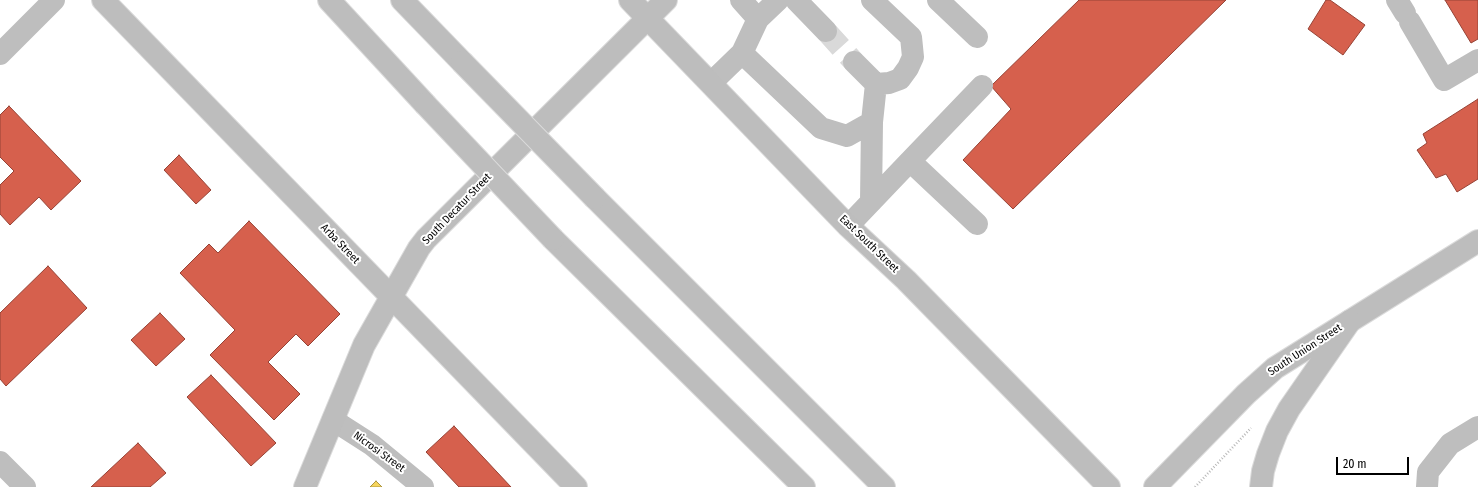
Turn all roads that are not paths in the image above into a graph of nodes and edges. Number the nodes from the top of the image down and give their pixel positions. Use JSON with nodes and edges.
{"nodes":[{"id":1,"x":54,"y":0,"type":"edge"},
{"id":2,"x":103,"y":0,"type":"edge"},
{"id":3,"x":329,"y":0,"type":"edge"},
{"id":4,"x":402,"y":0,"type":"edge"},
{"id":5,"x":630,"y":0,"type":"edge"},
{"id":6,"x":666,"y":0,"type":"edge"},
{"id":7,"x":741,"y":0,"type":"edge"},
{"id":8,"x":778,"y":0,"type":"edge"},
{"id":9,"x":796,"y":0,"type":"edge"},
{"id":10,"x":872,"y":0,"type":"edge"},
{"id":11,"x":938,"y":0,"type":"edge"},
{"id":12,"x":1404,"y":12,"type":"edge"},
{"id":13,"x":647,"y":18,"type":"junction"},
{"id":14,"x":758,"y":19,"type":"junction"},
{"id":15,"x":826,"y":31,"type":"tunnel mouth"},
{"id":16,"x":976,"y":37,"type":"dead end"},
{"id":17,"x":742,"y":53,"type":"junction"},
{"id":18,"x":0,"y":54,"type":"edge"},
{"id":19,"x":1478,"y":60,"type":"edge"},
{"id":20,"x":854,"y":62,"type":"tunnel mouth"},
{"id":21,"x":711,"y":83,"type":"junction"},
{"id":22,"x":876,"y":84,"type":"junction"},
{"id":23,"x":982,"y":86,"type":"dead end"},
{"id":24,"x":872,"y":122,"type":"junction"},
{"id":25,"x":910,"y":161,"type":"junction"},
{"id":26,"x":871,"y":202,"type":"junction"},
{"id":27,"x":977,"y":224,"type":"dead end"},
{"id":28,"x":848,"y":226,"type":"junction"},
{"id":29,"x":1478,"y":241,"type":"edge"},
{"id":30,"x":391,"y":296,"type":"junction"},
{"id":31,"x":1350,"y":321,"type":"junction"},
{"id":32,"x":333,"y":420,"type":"junction"},
{"id":33,"x":1478,"y":427,"type":"edge"},
{"id":34,"x":0,"y":462,"type":"edge"},
{"id":35,"x":25,"y":487,"type":"edge"},
{"id":36,"x":305,"y":487,"type":"edge"},
{"id":37,"x":423,"y":487,"type":"edge"},
{"id":38,"x":576,"y":487,"type":"edge"},
{"id":39,"x":804,"y":487,"type":"edge"},
{"id":40,"x":884,"y":487,"type":"edge"},
{"id":41,"x":1109,"y":487,"type":"edge"},
{"id":42,"x":1155,"y":487,"type":"edge"},
{"id":43,"x":1261,"y":487,"type":"edge"},
{"id":44,"x":1427,"y":487,"type":"edge"}],
"edges":[{"from":1,"to":18,"type":"street"},
{"from":2,"to":30,"type":"main road","name":"Arba Street"},
{"from":3,"to":39,"type":"main road","bridge":true},
{"from":4,"to":40,"type":"main road","bridge":true},
{"from":5,"to":13,"type":"main road","name":"East South Street"},
{"from":6,"to":13,"type":"main road","name":"South Decatur Street"},
{"from":7,"to":14,"type":"street"},
{"from":8,"to":14,"type":"street"},
{"from":9,"to":15,"type":"street"},
{"from":10,"to":22,"type":"street"},
{"from":11,"to":16,"type":"street"},
{"from":12,"to":19,"type":"street"},
{"from":13,"to":21,"type":"main road","name":"East South Street"},
{"from":13,"to":30,"type":"main road","name":"South Decatur Street"},
{"from":14,"to":17,"type":"street"},
{"from":17,"to":21,"type":"street"},
{"from":17,"to":24,"type":"street"},
{"from":20,"to":22,"type":"street"},
{"from":21,"to":28,"type":"main road","name":"East South Street"},
{"from":22,"to":24,"type":"street"},
{"from":23,"to":25,"type":"street"},
{"from":24,"to":26,"type":"street"},
{"from":25,"to":26,"type":"street"},
{"from":25,"to":27,"type":"street"},
{"from":26,"to":28,"type":"street"},
{"from":28,"to":41,"type":"main road","name":"East South Street"},
{"from":29,"to":31,"type":"main road","name":"South Union Street"},
{"from":30,"to":32,"type":"main road","name":"South Decatur Street"},
{"from":30,"to":38,"type":"main road","name":"Arba Street"},
{"from":31,"to":42,"type":"main road","name":"South Union Street"},
{"from":31,"to":43,"type":"main road"},
{"from":32,"to":36,"type":"main road","name":"South Decatur Street"},
{"from":32,"to":37,"type":"street","name":"Nicrosi Street"},
{"from":33,"to":44,"type":"street"},
{"from":34,"to":35,"type":"street"}]}
